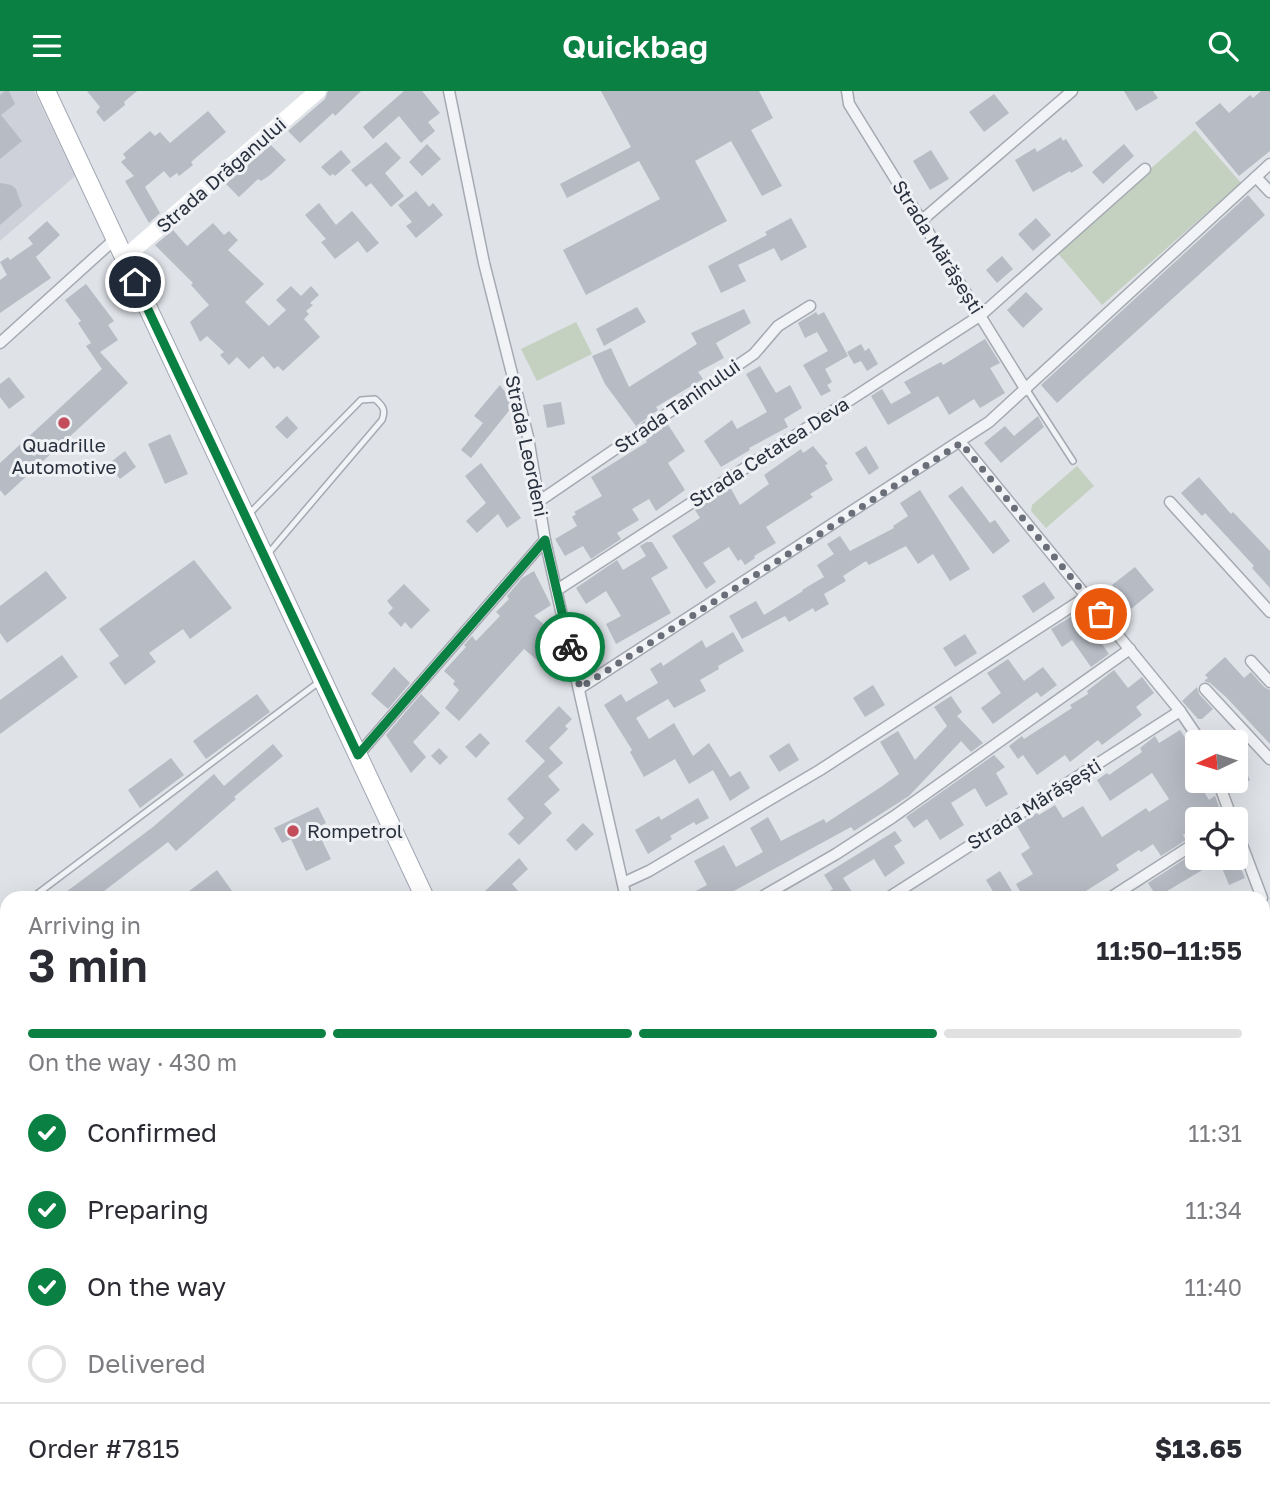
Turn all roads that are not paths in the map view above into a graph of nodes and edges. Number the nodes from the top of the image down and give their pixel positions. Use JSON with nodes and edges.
{"nodes":[{"id":1,"x":46,"y":91,"type":"edge"},
{"id":2,"x":318,"y":91,"type":"edge"},
{"id":3,"x":449,"y":91,"type":"edge"},
{"id":4,"x":846,"y":91,"type":"edge"},
{"id":5,"x":1072,"y":91,"type":"edge"},
{"id":6,"x":1270,"y":164,"type":"edge"},
{"id":7,"x":1145,"y":170,"type":"dead end"},
{"id":8,"x":1256,"y":177,"type":"junction"},
{"id":9,"x":1270,"y":192,"type":"edge"},
{"id":10,"x":921,"y":221,"type":"junction"},
{"id":11,"x":115,"y":239,"type":"junction"},
{"id":12,"x":124,"y":258,"type":"junction"},
{"id":13,"x":810,"y":306,"type":"dead end"},
{"id":14,"x":981,"y":315,"type":"junction"},
{"id":15,"x":0,"y":343,"type":"edge"},
{"id":16,"x":1026,"y":390,"type":"junction"},
{"id":17,"x":961,"y":443,"type":"junction"},
{"id":18,"x":1073,"y":461,"type":"dead end"},
{"id":19,"x":538,"y":502,"type":"junction"},
{"id":20,"x":1170,"y":502,"type":"dead end"},
{"id":21,"x":246,"y":517,"type":"junction"},
{"id":22,"x":545,"y":540,"type":"junction"},
{"id":23,"x":265,"y":557,"type":"junction"},
{"id":24,"x":557,"y":590,"type":"junction"},
{"id":25,"x":1087,"y":597,"type":"junction"},
{"id":26,"x":1270,"y":613,"type":"edge"},
{"id":27,"x":1130,"y":649,"type":"junction"},
{"id":28,"x":1251,"y":661,"type":"dead end"},
{"id":29,"x":322,"y":680,"type":"junction"},
{"id":30,"x":1270,"y":682,"type":"edge"},
{"id":31,"x":580,"y":688,"type":"junction"},
{"id":32,"x":1205,"y":689,"type":"dead end"},
{"id":33,"x":1180,"y":711,"type":"junction"},
{"id":34,"x":1193,"y":730,"type":"edge"},
{"id":35,"x":358,"y":755,"type":"junction"},
{"id":36,"x":1270,"y":759,"type":"edge"},
{"id":37,"x":1185,"y":850,"type":"edge"},
{"id":38,"x":1248,"y":864,"type":"edge"},
{"id":39,"x":623,"y":883,"type":"junction"},
{"id":40,"x":41,"y":891,"type":"edge"},
{"id":41,"x":422,"y":891,"type":"edge"},
{"id":42,"x":625,"y":891,"type":"edge"},
{"id":43,"x":772,"y":891,"type":"edge"},
{"id":44,"x":899,"y":891,"type":"edge"},
{"id":45,"x":1121,"y":891,"type":"edge"},
{"id":46,"x":1258,"y":891,"type":"edge"}],
"edges":[{"from":1,"to":11,"type":"main road"},
{"from":2,"to":12,"type":"street","name":"Strada Drăganului"},
{"from":3,"to":19,"type":"street","name":"Strada Leordeni"},
{"from":4,"to":10,"type":"street","name":"Strada Mărășești"},
{"from":5,"to":10,"type":"street"},
{"from":6,"to":8,"type":"street"},
{"from":7,"to":14,"type":"street","name":"Strada Cetatea Deva"},
{"from":8,"to":9,"type":"street"},
{"from":8,"to":16,"type":"street"},
{"from":10,"to":14,"type":"street","name":"Strada Mărășești"},
{"from":11,"to":12,"type":"main road"},
{"from":11,"to":15,"type":"street"},
{"from":12,"to":21,"type":"main road"},
{"from":13,"to":19,"type":"street","name":"Strada Taninului"},
{"from":14,"to":16,"type":"street","name":"Strada Mărășești"},
{"from":14,"to":24,"type":"street","name":"Strada Cetatea Deva"},
{"from":16,"to":17,"type":"street"},
{"from":16,"to":18,"type":"lane"},
{"from":17,"to":25,"type":"street"},
{"from":17,"to":31,"type":"street"},
{"from":19,"to":22,"type":"street","name":"Strada Leordeni"},
{"from":20,"to":26,"type":"street"},
{"from":21,"to":23,"type":"main road"},
{"from":21,"to":23,"type":"lane"},
{"from":22,"to":24,"type":"street","name":"Strada Leordeni"},
{"from":22,"to":35,"type":"street"},
{"from":23,"to":29,"type":"main road"},
{"from":24,"to":31,"type":"street","name":"Strada Leordeni"},
{"from":25,"to":27,"type":"street"},
{"from":25,"to":39,"type":"street"},
{"from":27,"to":33,"type":"street"},
{"from":27,"to":43,"type":"street"},
{"from":28,"to":30,"type":"street"},
{"from":29,"to":35,"type":"main road"},
{"from":29,"to":40,"type":"lane"},
{"from":31,"to":39,"type":"street","name":"Strada Leordeni"},
{"from":32,"to":36,"type":"street"},
{"from":33,"to":34,"type":"street"},
{"from":33,"to":44,"type":"street","name":"Strada Mărășești"},
{"from":35,"to":41,"type":"main road"},
{"from":37,"to":45,"type":"street"},
{"from":38,"to":46,"type":"street"},
{"from":39,"to":42,"type":"street","name":"Strada Leordeni"}]}
